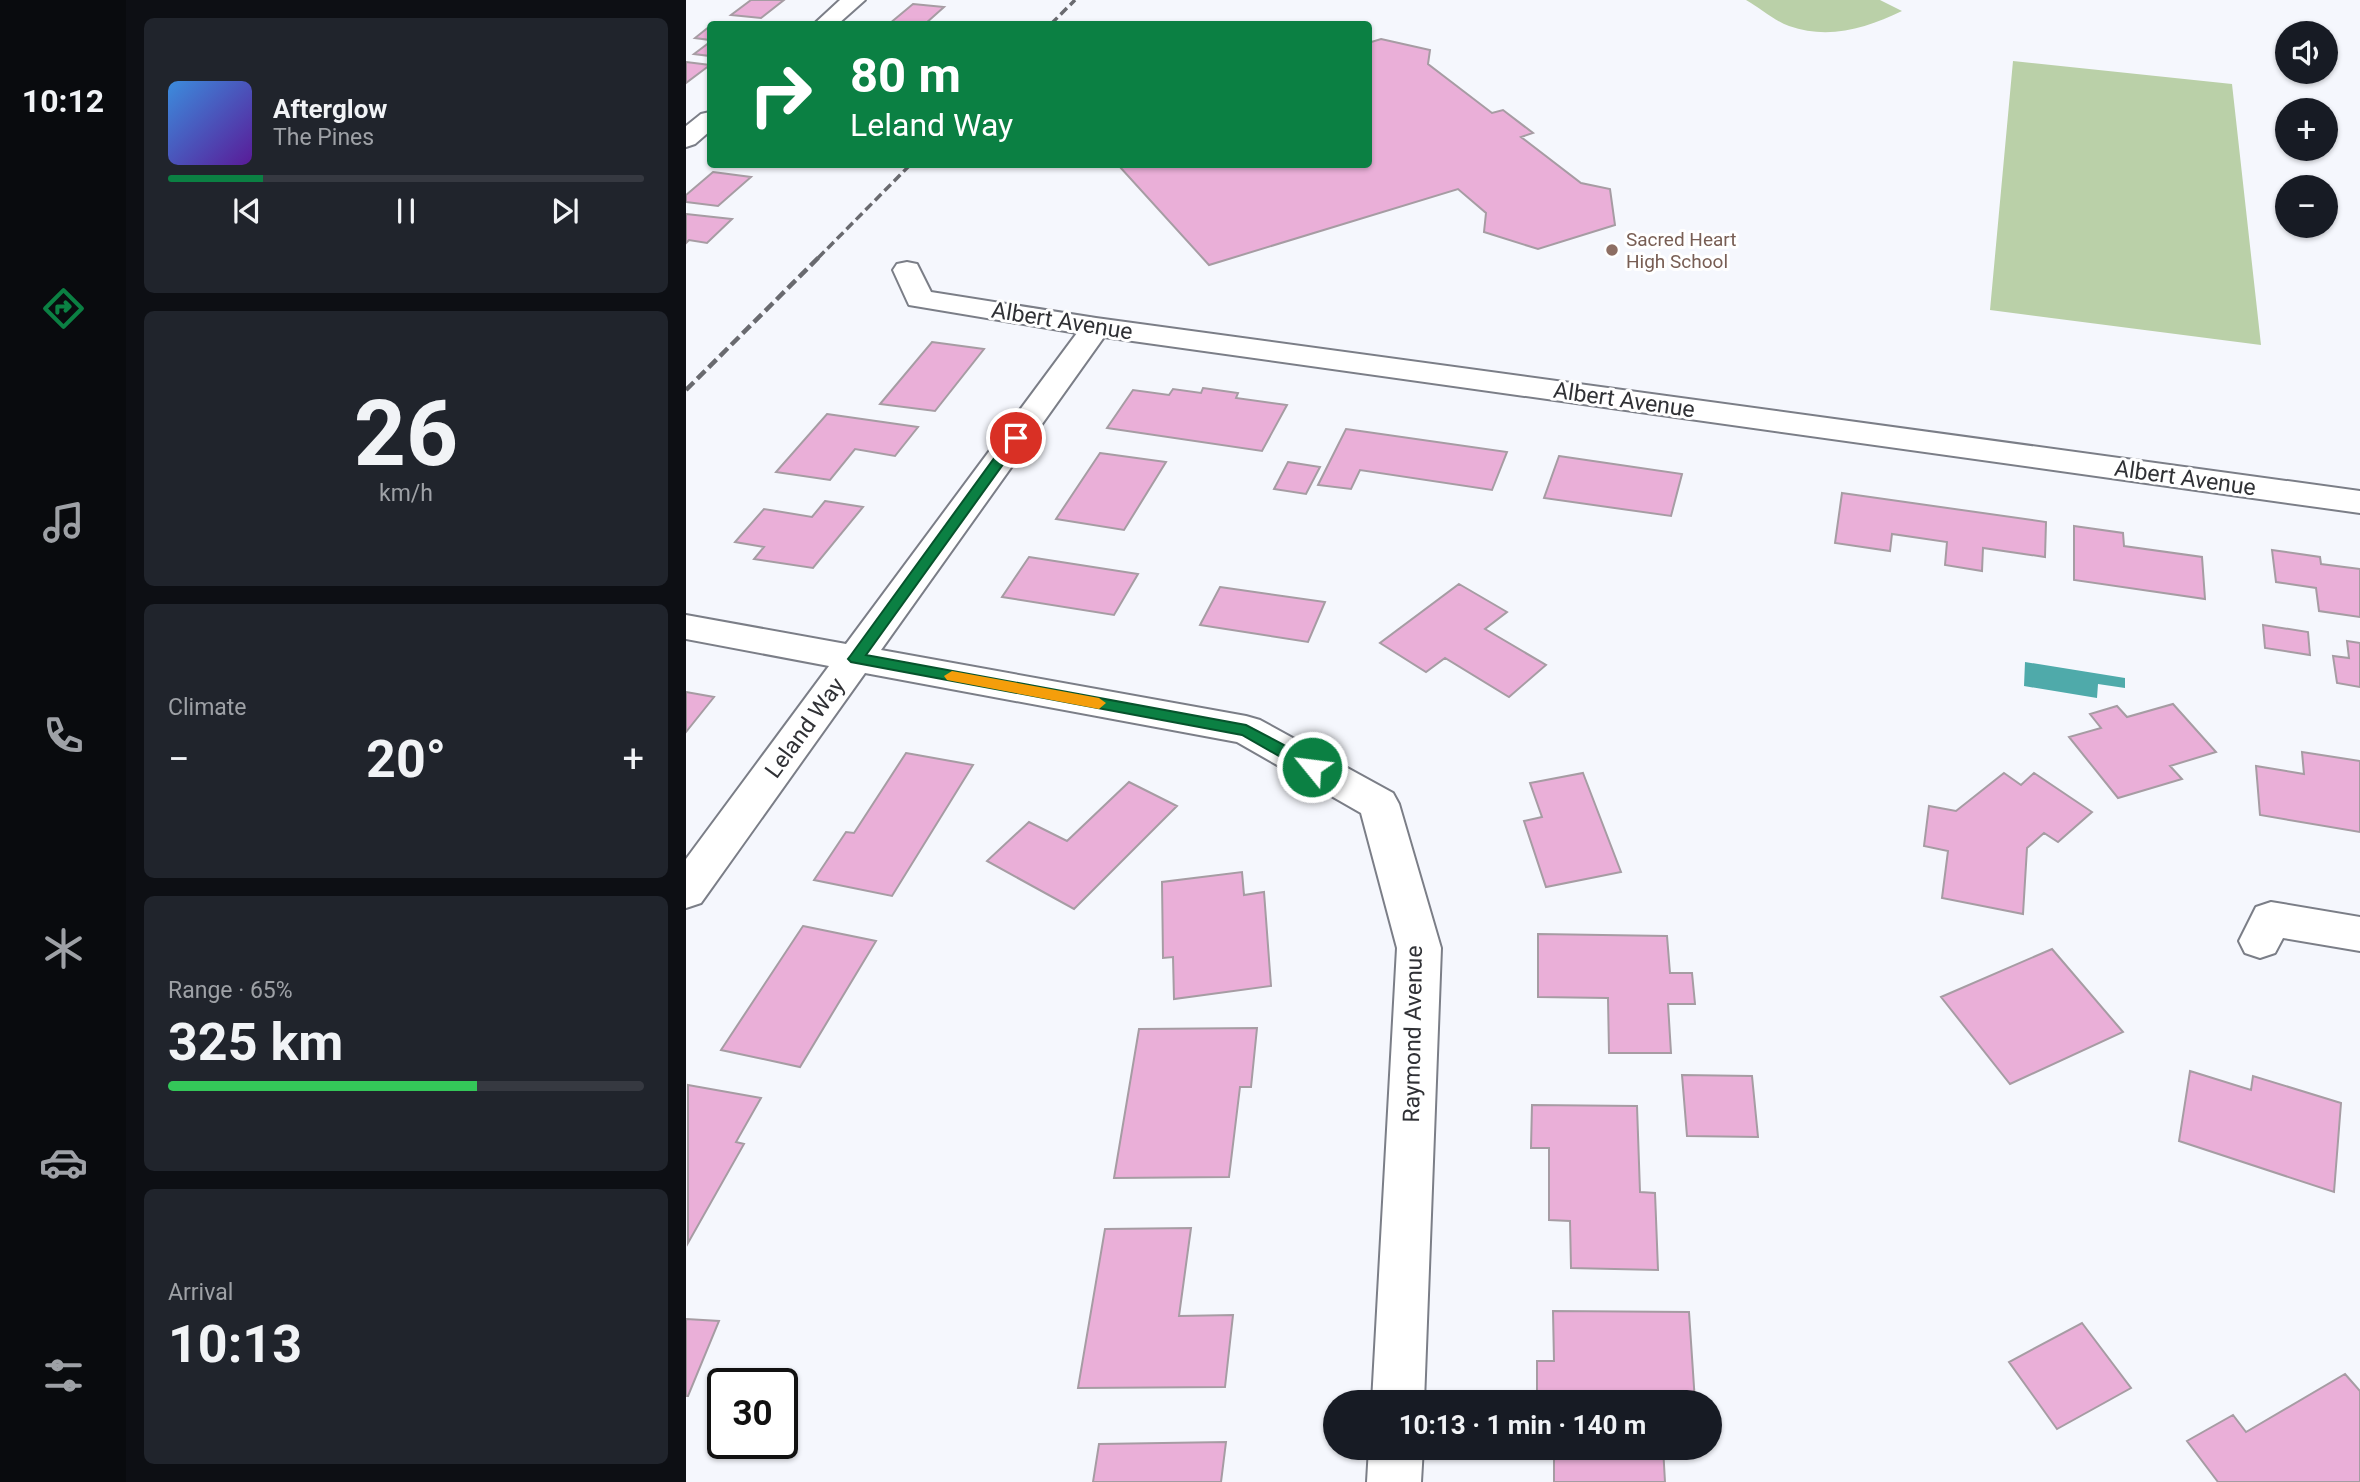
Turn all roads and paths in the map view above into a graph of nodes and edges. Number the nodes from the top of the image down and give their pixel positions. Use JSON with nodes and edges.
{"nodes":[{"id":1,"x":854,"y":0,"type":"edge"},
{"id":2,"x":829,"y":21,"type":"edge"},
{"id":3,"x":707,"y":121,"type":"edge"},
{"id":4,"x":686,"y":139,"type":"edge"},
{"id":5,"x":907,"y":270,"type":"dead end"},
{"id":6,"x":1096,"y":327,"type":"junction"},
{"id":7,"x":2360,"y":502,"type":"edge"},
{"id":8,"x":686,"y":627,"type":"edge"},
{"id":9,"x":856,"y":659,"type":"junction"},
{"id":10,"x":686,"y":891,"type":"edge"},
{"id":11,"x":2360,"y":934,"type":"edge"},
{"id":12,"x":2260,"y":941,"type":"dead end"},
{"id":13,"x":1399,"y":1390,"type":"edge"},
{"id":14,"x":1395,"y":1460,"type":"edge"},
{"id":15,"x":1394,"y":1482,"type":"edge"}],
"edges":[{"from":1,"to":2,"type":"street"},
{"from":3,"to":4,"type":"street"},
{"from":5,"to":6,"type":"street","name":"Albert Avenue"},
{"from":6,"to":7,"type":"street","name":"Albert Avenue"},
{"from":6,"to":9,"type":"street","name":"Leland Way"},
{"from":8,"to":9,"type":"street","name":"Raymond Avenue"},
{"from":9,"to":10,"type":"street","name":"Leland Way"},
{"from":9,"to":13,"type":"street","name":"Raymond Avenue"},
{"from":11,"to":12,"type":"street"},
{"from":14,"to":15,"type":"street"}]}
